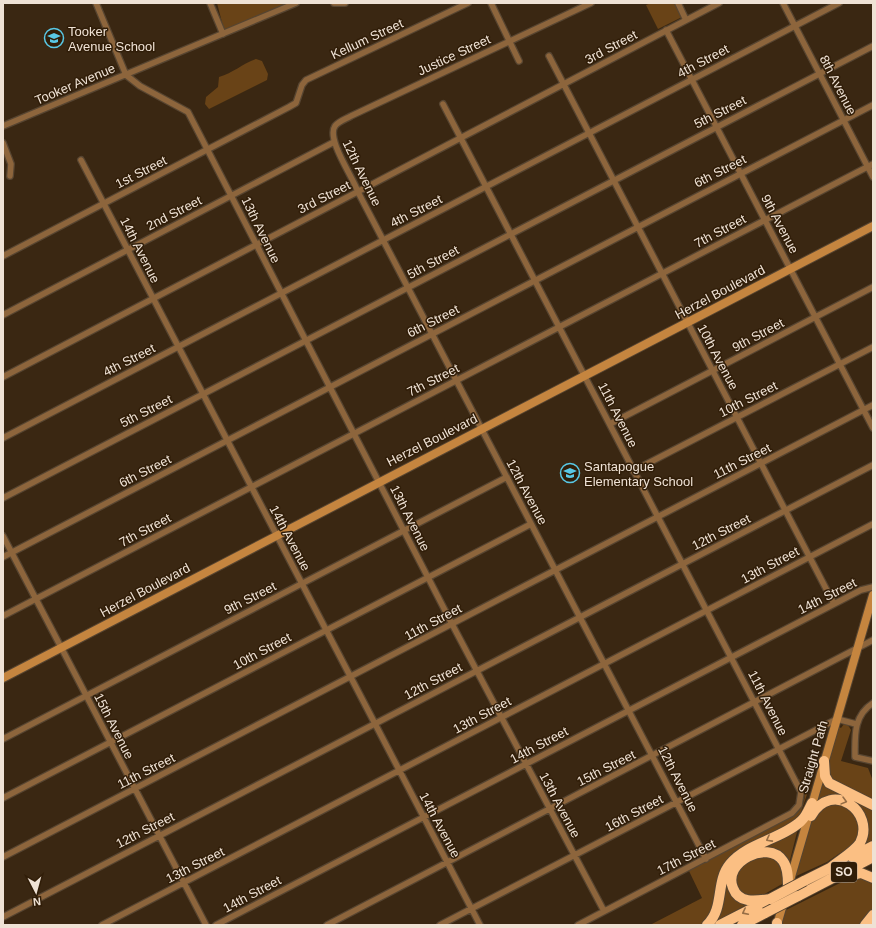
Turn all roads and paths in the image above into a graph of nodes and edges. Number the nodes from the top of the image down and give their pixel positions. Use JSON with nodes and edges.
{"nodes":[{"id":1,"x":96,"y":3,"type":"edge"},
{"id":2,"x":210,"y":3,"type":"edge"},
{"id":3,"x":296,"y":3,"type":"edge"},
{"id":4,"x":334,"y":3,"type":"edge"},
{"id":5,"x":346,"y":3,"type":"edge"},
{"id":6,"x":468,"y":3,"type":"edge"},
{"id":7,"x":491,"y":3,"type":"edge"},
{"id":8,"x":591,"y":3,"type":"edge"},
{"id":9,"x":678,"y":3,"type":"edge"},
{"id":10,"x":719,"y":3,"type":"edge"},
{"id":11,"x":783,"y":3,"type":"edge"},
{"id":12,"x":839,"y":3,"type":"edge"},
{"id":13,"x":686,"y":20,"type":"junction"},
{"id":14,"x":795,"y":26,"type":"junction"},
{"id":15,"x":666,"y":30,"type":"junction"},
{"id":16,"x":222,"y":34,"type":"junction"},
{"id":17,"x":510,"y":42,"type":"junction"},
{"id":18,"x":873,"y":46,"type":"edge"},
{"id":19,"x":549,"y":56,"type":"dead end"},
{"id":20,"x":519,"y":61,"type":"dead end"},
{"id":21,"x":819,"y":74,"type":"junction"},
{"id":22,"x":126,"y":75,"type":"junction"},
{"id":23,"x":692,"y":80,"type":"junction"},
{"id":24,"x":564,"y":84,"type":"junction"},
{"id":25,"x":443,"y":104,"type":"dead end"},
{"id":26,"x":873,"y":105,"type":"edge"},
{"id":27,"x":289,"y":107,"type":"joint"},
{"id":28,"x":844,"y":120,"type":"junction"},
{"id":29,"x":3,"y":126,"type":"edge"},
{"id":30,"x":716,"y":127,"type":"junction"},
{"id":31,"x":332,"y":133,"type":"joint"},
{"id":32,"x":589,"y":133,"type":"junction"},
{"id":33,"x":460,"y":138,"type":"junction"},
{"id":34,"x":334,"y":142,"type":"junction"},
{"id":35,"x":3,"y":143,"type":"edge"},
{"id":36,"x":207,"y":150,"type":"junction"},
{"id":37,"x":81,"y":160,"type":"dead end"},
{"id":38,"x":870,"y":166,"type":"edge"},
{"id":39,"x":741,"y":173,"type":"junction"},
{"id":40,"x":10,"y":176,"type":"dead end"},
{"id":41,"x":873,"y":177,"type":"edge"},
{"id":42,"x":613,"y":180,"type":"junction"},
{"id":43,"x":486,"y":187,"type":"junction"},
{"id":44,"x":358,"y":192,"type":"junction"},
{"id":45,"x":232,"y":196,"type":"junction"},
{"id":46,"x":104,"y":203,"type":"junction"},
{"id":47,"x":765,"y":220,"type":"junction"},
{"id":48,"x":873,"y":226,"type":"edge"},
{"id":49,"x":638,"y":227,"type":"junction"},
{"id":50,"x":511,"y":234,"type":"junction"},
{"id":51,"x":383,"y":240,"type":"junction"},
{"id":52,"x":257,"y":244,"type":"junction"},
{"id":53,"x":128,"y":250,"type":"junction"},
{"id":54,"x":3,"y":256,"type":"edge"},
{"id":55,"x":790,"y":268,"type":"junction"},
{"id":56,"x":662,"y":274,"type":"junction"},
{"id":57,"x":535,"y":280,"type":"junction"},
{"id":58,"x":408,"y":287,"type":"junction"},
{"id":59,"x":873,"y":287,"type":"edge"},
{"id":60,"x":281,"y":294,"type":"junction"},
{"id":61,"x":153,"y":299,"type":"junction"},
{"id":62,"x":3,"y":315,"type":"edge"},
{"id":63,"x":816,"y":317,"type":"junction"},
{"id":64,"x":687,"y":322,"type":"junction"},
{"id":65,"x":559,"y":327,"type":"junction"},
{"id":66,"x":432,"y":333,"type":"junction"},
{"id":67,"x":305,"y":341,"type":"junction"},
{"id":68,"x":873,"y":346,"type":"edge"},
{"id":69,"x":178,"y":348,"type":"junction"},
{"id":70,"x":840,"y":364,"type":"junction"},
{"id":71,"x":713,"y":371,"type":"junction"},
{"id":72,"x":585,"y":375,"type":"junction"},
{"id":73,"x":3,"y":377,"type":"edge"},
{"id":74,"x":457,"y":380,"type":"junction"},
{"id":75,"x":329,"y":387,"type":"junction"},
{"id":76,"x":202,"y":394,"type":"junction"},
{"id":77,"x":873,"y":405,"type":"edge"},
{"id":78,"x":864,"y":410,"type":"junction"},
{"id":79,"x":737,"y":418,"type":"junction"},
{"id":80,"x":610,"y":424,"type":"junction"},
{"id":81,"x":482,"y":428,"type":"junction"},
{"id":82,"x":873,"y":428,"type":"edge"},
{"id":83,"x":354,"y":434,"type":"junction"},
{"id":84,"x":3,"y":438,"type":"edge"},
{"id":85,"x":226,"y":441,"type":"junction"},
{"id":86,"x":761,"y":464,"type":"junction"},
{"id":87,"x":873,"y":465,"type":"edge"},
{"id":88,"x":634,"y":471,"type":"junction"},
{"id":89,"x":507,"y":477,"type":"junction"},
{"id":90,"x":379,"y":482,"type":"junction"},
{"id":91,"x":251,"y":487,"type":"junction"},
{"id":92,"x":3,"y":498,"type":"edge"},
{"id":93,"x":785,"y":511,"type":"junction"},
{"id":94,"x":658,"y":518,"type":"junction"},
{"id":95,"x":531,"y":524,"type":"junction"},
{"id":96,"x":873,"y":524,"type":"edge"},
{"id":97,"x":404,"y":531,"type":"junction"},
{"id":98,"x":3,"y":536,"type":"edge"},
{"id":99,"x":276,"y":536,"type":"junction"},
{"id":100,"x":12,"y":552,"type":"junction"},
{"id":101,"x":3,"y":557,"type":"edge"},
{"id":102,"x":810,"y":557,"type":"junction"},
{"id":103,"x":683,"y":564,"type":"junction"},
{"id":104,"x":555,"y":571,"type":"junction"},
{"id":105,"x":428,"y":578,"type":"junction"},
{"id":106,"x":301,"y":584,"type":"junction"},
{"id":107,"x":873,"y":587,"type":"edge"},
{"id":108,"x":873,"y":595,"type":"edge"},
{"id":109,"x":36,"y":599,"type":"junction"},
{"id":110,"x":834,"y":604,"type":"junction"},
{"id":111,"x":707,"y":610,"type":"junction"},
{"id":112,"x":3,"y":616,"type":"edge"},
{"id":113,"x":580,"y":617,"type":"junction"},
{"id":114,"x":452,"y":624,"type":"junction"},
{"id":115,"x":325,"y":631,"type":"junction"},
{"id":116,"x":873,"y":640,"type":"edge"},
{"id":117,"x":61,"y":648,"type":"junction"},
{"id":118,"x":857,"y":649,"type":"junction"},
{"id":119,"x":732,"y":657,"type":"junction"},
{"id":120,"x":605,"y":664,"type":"junction"},
{"id":121,"x":477,"y":671,"type":"junction"},
{"id":122,"x":350,"y":677,"type":"junction"},
{"id":123,"x":3,"y":678,"type":"edge"},
{"id":124,"x":86,"y":696,"type":"junction"},
{"id":125,"x":755,"y":702,"type":"junction"},
{"id":126,"x":873,"y":703,"type":"edge"},
{"id":127,"x":629,"y":710,"type":"junction"},
{"id":128,"x":502,"y":717,"type":"junction"},
{"id":129,"x":837,"y":719,"type":"junction"},
{"id":130,"x":856,"y":724,"type":"junction"},
{"id":131,"x":374,"y":725,"type":"junction"},
{"id":132,"x":3,"y":739,"type":"edge"},
{"id":133,"x":110,"y":742,"type":"junction"},
{"id":134,"x":779,"y":749,"type":"junction"},
{"id":135,"x":653,"y":755,"type":"junction"},
{"id":136,"x":824,"y":761,"type":"junction"},
{"id":137,"x":873,"y":761,"type":"edge"},
{"id":138,"x":526,"y":764,"type":"junction"},
{"id":139,"x":399,"y":771,"type":"junction"},
{"id":140,"x":135,"y":790,"type":"junction"},
{"id":141,"x":3,"y":798,"type":"edge"},
{"id":142,"x":678,"y":802,"type":"junction"},
{"id":143,"x":800,"y":802,"type":"joint"},
{"id":144,"x":812,"y":803,"type":"junction"},
{"id":145,"x":873,"y":805,"type":"edge"},
{"id":146,"x":550,"y":809,"type":"junction"},
{"id":147,"x":424,"y":817,"type":"junction"},
{"id":148,"x":805,"y":826,"type":"junction"},
{"id":149,"x":159,"y":836,"type":"junction"},
{"id":150,"x":873,"y":846,"type":"edge"},
{"id":151,"x":575,"y":856,"type":"junction"},
{"id":152,"x":873,"y":857,"type":"edge"},
{"id":153,"x":3,"y":858,"type":"edge"},
{"id":154,"x":706,"y":859,"type":"junction"},
{"id":155,"x":448,"y":863,"type":"junction"},
{"id":156,"x":829,"y":869,"type":"junction"},
{"id":157,"x":873,"y":878,"type":"edge"},
{"id":158,"x":184,"y":883,"type":"junction"},
{"id":159,"x":788,"y":885,"type":"junction"},
{"id":160,"x":815,"y":887,"type":"junction"},
{"id":161,"x":770,"y":899,"type":"junction"},
{"id":162,"x":472,"y":909,"type":"junction"},
{"id":163,"x":604,"y":912,"type":"junction"},
{"id":164,"x":873,"y":915,"type":"edge"},
{"id":165,"x":3,"y":917,"type":"edge"},
{"id":166,"x":745,"y":924,"type":"edge"},
{"id":167,"x":777,"y":924,"type":"edge"},
{"id":168,"x":102,"y":925,"type":"edge"},
{"id":169,"x":206,"y":925,"type":"edge"},
{"id":170,"x":216,"y":925,"type":"edge"},
{"id":171,"x":327,"y":925,"type":"edge"},
{"id":172,"x":440,"y":925,"type":"edge"},
{"id":173,"x":480,"y":925,"type":"edge"},
{"id":174,"x":578,"y":925,"type":"edge"},
{"id":175,"x":707,"y":925,"type":"edge"},
{"id":176,"x":720,"y":925,"type":"edge"},
{"id":177,"x":865,"y":925,"type":"edge"}],
"edges":[{"from":1,"to":22,"type":"street"},
{"from":2,"to":16,"type":"street"},
{"from":3,"to":16,"type":"street","name":"Tooker Avenue"},
{"from":4,"to":5,"type":"street"},
{"from":6,"to":27,"type":"street","name":"Kellum Street"},
{"from":7,"to":17,"type":"street"},
{"from":8,"to":17,"type":"street","name":"Justice Street"},
{"from":9,"to":13,"type":"street"},
{"from":10,"to":13,"type":"street","name":"3rd Street"},
{"from":11,"to":14,"type":"street","name":"8th Avenue"},
{"from":12,"to":14,"type":"street","name":"4th Street"},
{"from":13,"to":15,"type":"street","name":"3rd Street"},
{"from":14,"to":21,"type":"street","name":"8th Avenue"},
{"from":14,"to":23,"type":"street","name":"4th Street"},
{"from":15,"to":23,"type":"street","name":"9th Avenue"},
{"from":15,"to":24,"type":"street","name":"3rd Street"},
{"from":16,"to":22,"type":"street","name":"Tooker Avenue"},
{"from":17,"to":20,"type":"street"},
{"from":17,"to":31,"type":"street","name":"Justice Street"},
{"from":18,"to":21,"type":"street","name":"5th Street"},
{"from":19,"to":24,"type":"street","name":"10th Avenue"},
{"from":21,"to":28,"type":"street","name":"8th Avenue"},
{"from":21,"to":30,"type":"street","name":"5th Street"},
{"from":22,"to":29,"type":"street","name":"Tooker Avenue"},
{"from":22,"to":36,"type":"street","name":"13th Avenue"},
{"from":23,"to":30,"type":"street","name":"9th Avenue"},
{"from":23,"to":32,"type":"street","name":"4th Street"},
{"from":24,"to":32,"type":"street","name":"10th Avenue"},
{"from":24,"to":33,"type":"street","name":"3rd Street"},
{"from":25,"to":33,"type":"street","name":"11th Avenue"},
{"from":26,"to":28,"type":"street","name":"6th Street"},
{"from":27,"to":36,"type":"street","name":"1st Street"},
{"from":28,"to":38,"type":"street","name":"8th Avenue"},
{"from":28,"to":39,"type":"street","name":"6th Street"},
{"from":30,"to":39,"type":"street","name":"9th Avenue"},
{"from":30,"to":42,"type":"street","name":"5th Street"},
{"from":31,"to":34,"type":"street","name":"12th Avenue"},
{"from":32,"to":42,"type":"street","name":"10th Avenue"},
{"from":32,"to":43,"type":"street","name":"4th Street"},
{"from":33,"to":43,"type":"street","name":"11th Avenue"},
{"from":33,"to":44,"type":"street","name":"3rd Street"},
{"from":34,"to":44,"type":"street","name":"12th Avenue"},
{"from":34,"to":45,"type":"street","name":"2nd Street"},
{"from":35,"to":40,"type":"street"},
{"from":36,"to":45,"type":"street","name":"13th Avenue"},
{"from":36,"to":46,"type":"street","name":"1st Street"},
{"from":37,"to":46,"type":"street","name":"14th Avenue"},
{"from":38,"to":41,"type":"street","name":"8th Avenue"},
{"from":38,"to":47,"type":"street","name":"7th Street"},
{"from":39,"to":47,"type":"street","name":"9th Avenue"},
{"from":39,"to":49,"type":"street","name":"6th Street"},
{"from":42,"to":49,"type":"street","name":"10th Avenue"},
{"from":42,"to":50,"type":"street","name":"5th Street"},
{"from":43,"to":50,"type":"street","name":"11th Avenue"},
{"from":43,"to":51,"type":"street","name":"4th Street"},
{"from":44,"to":51,"type":"street","name":"12th Avenue"},
{"from":44,"to":52,"type":"street","name":"3rd Street"},
{"from":45,"to":52,"type":"street","name":"13th Avenue"},
{"from":45,"to":53,"type":"street","name":"2nd Street"},
{"from":46,"to":53,"type":"street","name":"14th Avenue"},
{"from":46,"to":54,"type":"street","name":"1st Street"},
{"from":47,"to":55,"type":"street","name":"9th Avenue"},
{"from":47,"to":56,"type":"street","name":"7th Street"},
{"from":48,"to":55,"type":"street","name":"Herzel Boulevard"},
{"from":49,"to":56,"type":"street","name":"10th Avenue"},
{"from":49,"to":57,"type":"street","name":"6th Street"},
{"from":50,"to":57,"type":"street","name":"11th Avenue"},
{"from":50,"to":58,"type":"street","name":"5th Street"},
{"from":51,"to":58,"type":"street","name":"12th Avenue"},
{"from":51,"to":60,"type":"street","name":"4th Street"},
{"from":52,"to":60,"type":"street","name":"13th Avenue"},
{"from":52,"to":61,"type":"street","name":"3rd Street"},
{"from":53,"to":61,"type":"street","name":"14th Avenue"},
{"from":53,"to":62,"type":"street","name":"2nd Street"},
{"from":55,"to":63,"type":"street","name":"9th Avenue"},
{"from":55,"to":64,"type":"street","name":"Herzel Boulevard"},
{"from":56,"to":64,"type":"street","name":"10th Avenue"},
{"from":56,"to":65,"type":"street","name":"7th Street"},
{"from":57,"to":65,"type":"street","name":"11th Avenue"},
{"from":57,"to":66,"type":"street","name":"6th Street"},
{"from":58,"to":66,"type":"street","name":"12th Avenue"},
{"from":58,"to":67,"type":"street","name":"5th Street"},
{"from":59,"to":63,"type":"street","name":"9th Street"},
{"from":60,"to":67,"type":"street","name":"13th Avenue"},
{"from":60,"to":69,"type":"street","name":"4th Street"},
{"from":61,"to":69,"type":"street","name":"14th Avenue"},
{"from":61,"to":73,"type":"street","name":"3rd Street"},
{"from":63,"to":70,"type":"street","name":"9th Avenue"},
{"from":63,"to":71,"type":"street","name":"9th Street"},
{"from":64,"to":71,"type":"street","name":"10th Avenue"},
{"from":64,"to":72,"type":"street","name":"Herzel Boulevard"},
{"from":65,"to":72,"type":"street","name":"11th Avenue"},
{"from":65,"to":74,"type":"street","name":"7th Street"},
{"from":66,"to":74,"type":"street","name":"12th Avenue"},
{"from":66,"to":75,"type":"street","name":"6th Street"},
{"from":67,"to":75,"type":"street","name":"13th Avenue"},
{"from":67,"to":76,"type":"street","name":"5th Street"},
{"from":68,"to":70,"type":"street","name":"10th Street"},
{"from":69,"to":76,"type":"street","name":"14th Avenue"},
{"from":69,"to":84,"type":"street","name":"4th Street"},
{"from":70,"to":78,"type":"street","name":"9th Avenue"},
{"from":70,"to":79,"type":"street","name":"10th Street"},
{"from":71,"to":79,"type":"street","name":"10th Avenue"},
{"from":71,"to":80,"type":"street","name":"9th Street"},
{"from":72,"to":80,"type":"street","name":"11th Avenue"},
{"from":72,"to":81,"type":"street","name":"Herzel Boulevard"},
{"from":74,"to":81,"type":"street","name":"12th Avenue"},
{"from":74,"to":83,"type":"street","name":"7th Street"},
{"from":75,"to":83,"type":"street","name":"13th Avenue"},
{"from":75,"to":85,"type":"street","name":"6th Street"},
{"from":76,"to":85,"type":"street","name":"14th Avenue"},
{"from":76,"to":92,"type":"street","name":"5th Street"},
{"from":77,"to":78,"type":"street","name":"11th Street"},
{"from":78,"to":82,"type":"street","name":"9th Avenue"},
{"from":78,"to":86,"type":"street","name":"11th Street"},
{"from":79,"to":86,"type":"street","name":"10th Avenue"},
{"from":79,"to":88,"type":"street","name":"10th Street"},
{"from":80,"to":88,"type":"street","name":"11th Avenue"},
{"from":81,"to":89,"type":"street","name":"12th Avenue"},
{"from":81,"to":90,"type":"street","name":"Herzel Boulevard"},
{"from":83,"to":90,"type":"street","name":"13th Avenue"},
{"from":83,"to":91,"type":"street","name":"7th Street"},
{"from":85,"to":91,"type":"street","name":"14th Avenue"},
{"from":85,"to":100,"type":"street","name":"6th Street"},
{"from":86,"to":93,"type":"street","name":"10th Avenue"},
{"from":86,"to":94,"type":"street","name":"11th Street"},
{"from":87,"to":93,"type":"street","name":"12th Street"},
{"from":88,"to":94,"type":"street","name":"11th Avenue"},
{"from":89,"to":95,"type":"street","name":"12th Avenue"},
{"from":89,"to":97,"type":"street","name":"9th Street"},
{"from":90,"to":97,"type":"street","name":"13th Avenue"},
{"from":90,"to":99,"type":"street","name":"Herzel Boulevard"},
{"from":91,"to":99,"type":"street","name":"14th Avenue"},
{"from":91,"to":109,"type":"street","name":"7th Street"},
{"from":93,"to":102,"type":"street","name":"10th Avenue"},
{"from":93,"to":103,"type":"street","name":"12th Street"},
{"from":94,"to":103,"type":"street","name":"11th Avenue"},
{"from":94,"to":104,"type":"street","name":"11th Street"},
{"from":95,"to":104,"type":"street","name":"12th Avenue"},
{"from":95,"to":105,"type":"street","name":"10th Street"},
{"from":96,"to":102,"type":"street","name":"13th Street"},
{"from":97,"to":105,"type":"street","name":"13th Avenue"},
{"from":97,"to":106,"type":"street","name":"9th Street"},
{"from":98,"to":100,"type":"street","name":"15th Avenue"},
{"from":99,"to":106,"type":"street","name":"14th Avenue"},
{"from":99,"to":117,"type":"street","name":"Herzel Boulevard"},
{"from":100,"to":101,"type":"street","name":"6th Street"},
{"from":100,"to":109,"type":"street","name":"15th Avenue"},
{"from":102,"to":110,"type":"street","name":"10th Avenue"},
{"from":102,"to":111,"type":"street","name":"13th Street"},
{"from":103,"to":111,"type":"street","name":"11th Avenue"},
{"from":103,"to":113,"type":"street","name":"12th Street"},
{"from":104,"to":113,"type":"street","name":"12th Avenue"},
{"from":104,"to":114,"type":"street","name":"11th Street"},
{"from":105,"to":114,"type":"street","name":"13th Avenue"},
{"from":105,"to":115,"type":"street","name":"10th Street"},
{"from":106,"to":115,"type":"street","name":"14th Avenue"},
{"from":106,"to":124,"type":"street","name":"9th Street"},
{"from":107,"to":110,"type":"street","name":"14th Street"},
{"from":108,"to":118,"type":"street","name":"Straight Path"},
{"from":109,"to":112,"type":"street","name":"7th Street"},
{"from":109,"to":117,"type":"street","name":"15th Avenue"},
{"from":110,"to":119,"type":"street","name":"14th Street"},
{"from":111,"to":119,"type":"street","name":"11th Avenue"},
{"from":111,"to":120,"type":"street","name":"13th Street"},
{"from":113,"to":120,"type":"street","name":"12th Avenue"},
{"from":113,"to":121,"type":"street","name":"12th Street"},
{"from":114,"to":121,"type":"street","name":"13th Avenue"},
{"from":114,"to":122,"type":"street","name":"11th Street"},
{"from":115,"to":122,"type":"street","name":"14th Avenue"},
{"from":115,"to":133,"type":"street","name":"10th Street"},
{"from":116,"to":118,"type":"street","name":"15th Street"},
{"from":117,"to":123,"type":"street","name":"Herzel Boulevard"},
{"from":117,"to":124,"type":"street","name":"15th Avenue"},
{"from":118,"to":125,"type":"street","name":"15th Street"},
{"from":118,"to":129,"type":"street","name":"Straight Path"},
{"from":119,"to":125,"type":"street","name":"11th Avenue"},
{"from":119,"to":127,"type":"street","name":"14th Street"},
{"from":120,"to":127,"type":"street","name":"12th Avenue"},
{"from":120,"to":128,"type":"street","name":"13th Street"},
{"from":121,"to":128,"type":"street","name":"13th Avenue"},
{"from":121,"to":131,"type":"street","name":"12th Street"},
{"from":122,"to":131,"type":"street","name":"14th Avenue"},
{"from":122,"to":140,"type":"street","name":"11th Street"},
{"from":124,"to":132,"type":"street","name":"9th Street"},
{"from":124,"to":133,"type":"street","name":"15th Avenue"},
{"from":125,"to":134,"type":"street","name":"11th Avenue"},
{"from":125,"to":135,"type":"street","name":"15th Street"},
{"from":126,"to":130,"type":"street"},
{"from":127,"to":135,"type":"street","name":"12th Avenue"},
{"from":127,"to":138,"type":"street","name":"14th Street"},
{"from":128,"to":138,"type":"street","name":"13th Avenue"},
{"from":128,"to":139,"type":"street","name":"13th Street"},
{"from":129,"to":130,"type":"street"},
{"from":129,"to":134,"type":"street","name":"16th Street"},
{"from":129,"to":136,"type":"street","name":"Straight Path"},
{"from":130,"to":137,"type":"street"},
{"from":131,"to":139,"type":"street","name":"14th Avenue"},
{"from":131,"to":149,"type":"street","name":"12th Street"},
{"from":133,"to":140,"type":"street","name":"15th Avenue"},
{"from":133,"to":141,"type":"street","name":"10th Street"},
{"from":134,"to":142,"type":"street","name":"16th Street"},
{"from":134,"to":143,"type":"street","name":"11th Avenue"},
{"from":135,"to":142,"type":"street","name":"12th Avenue"},
{"from":135,"to":146,"type":"street","name":"15th Street"},
{"from":136,"to":144,"type":"street","name":"Straight Path"},
{"from":136,"to":145,"type":"highway"},
{"from":138,"to":146,"type":"street","name":"13th Avenue"},
{"from":138,"to":147,"type":"street","name":"14th Street"},
{"from":139,"to":147,"type":"street","name":"14th Avenue"},
{"from":139,"to":158,"type":"street","name":"13th Street"},
{"from":140,"to":149,"type":"street","name":"15th Avenue"},
{"from":140,"to":153,"type":"street","name":"11th Street"},
{"from":142,"to":151,"type":"street","name":"16th Street"},
{"from":142,"to":154,"type":"street","name":"12th Avenue"},
{"from":143,"to":154,"type":"street","name":"17th Street"},
{"from":144,"to":148,"type":"street","name":"Straight Path"},
{"from":144,"to":175,"type":"highway","one_way":true},
{"from":146,"to":151,"type":"street","name":"13th Avenue"},
{"from":146,"to":155,"type":"street","name":"15th Street"},
{"from":147,"to":155,"type":"street","name":"14th Avenue"},
{"from":147,"to":170,"type":"street","name":"14th Street"},
{"from":148,"to":156,"type":"highway","one_way":true},
{"from":148,"to":159,"type":"street","name":"Straight Path"},
{"from":149,"to":158,"type":"street","name":"15th Avenue"},
{"from":149,"to":165,"type":"street","name":"12th Street"},
{"from":150,"to":156,"type":"highway","number":"SO"},
{"from":151,"to":162,"type":"street","name":"16th Street"},
{"from":151,"to":163,"type":"street","name":"13th Avenue"},
{"from":152,"to":160,"type":"highway","number":"SO"},
{"from":154,"to":163,"type":"street","name":"17th Street"},
{"from":155,"to":162,"type":"street","name":"14th Avenue"},
{"from":155,"to":171,"type":"street","name":"15th Street"},
{"from":156,"to":161,"type":"highway","number":"SO","bridge":true},
{"from":157,"to":160,"type":"highway"},
{"from":158,"to":168,"type":"street","name":"13th Street"},
{"from":158,"to":169,"type":"street","name":"15th Avenue"},
{"from":159,"to":161,"type":"highway"},
{"from":159,"to":167,"type":"street","name":"Straight Path"},
{"from":160,"to":166,"type":"highway","number":"SO","bridge":true},
{"from":161,"to":176,"type":"highway","number":"SO","one_way":true},
{"from":162,"to":172,"type":"street","name":"16th Street"},
{"from":162,"to":173,"type":"street","name":"14th Avenue"},
{"from":163,"to":174,"type":"street","name":"17th Street"},
{"from":164,"to":177,"type":"highway"}]}
